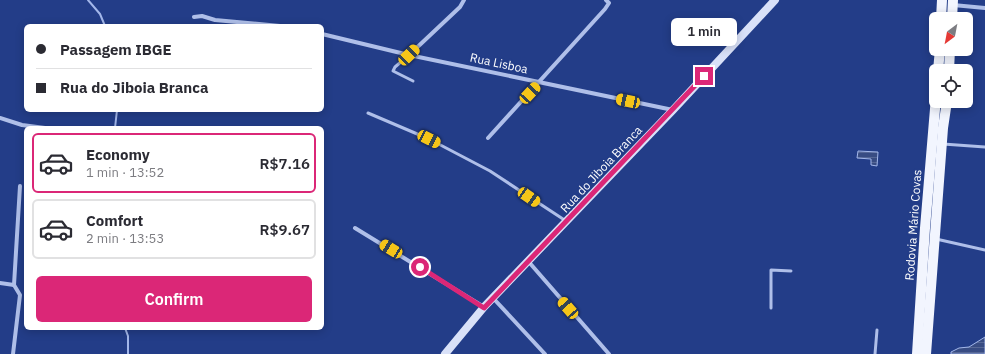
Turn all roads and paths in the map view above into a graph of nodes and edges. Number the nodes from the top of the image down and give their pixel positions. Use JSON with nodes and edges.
{"nodes":[{"id":1,"x":464,"y":0,"type":"edge"},
{"id":2,"x":606,"y":0,"type":"edge"},
{"id":3,"x":775,"y":0,"type":"edge"},
{"id":4,"x":942,"y":0,"type":"edge"},
{"id":5,"x":952,"y":3,"type":"edge"},
{"id":6,"x":985,"y":8,"type":"edge"},
{"id":7,"x":941,"y":12,"type":"edge"},
{"id":8,"x":194,"y":17,"type":"dead end"},
{"id":9,"x":258,"y":24,"type":"edge"},
{"id":10,"x":324,"y":34,"type":"edge"},
{"id":11,"x":409,"y":55,"type":"junction"},
{"id":12,"x":413,"y":81,"type":"dead end"},
{"id":13,"x":540,"y":82,"type":"junction"},
{"id":14,"x":935,"y":108,"type":"edge"},
{"id":15,"x":946,"y":108,"type":"edge"},
{"id":16,"x":673,"y":110,"type":"junction"},
{"id":17,"x":368,"y":113,"type":"dead end"},
{"id":18,"x":0,"y":118,"type":"edge"},
{"id":19,"x":30,"y":126,"type":"edge"},
{"id":20,"x":488,"y":138,"type":"dead end"},
{"id":21,"x":942,"y":144,"type":"junction"},
{"id":22,"x":985,"y":147,"type":"edge"},
{"id":23,"x":20,"y":186,"type":"dead end"},
{"id":24,"x":567,"y":222,"type":"junction"},
{"id":25,"x":355,"y":228,"type":"dead end"},
{"id":26,"x":935,"y":239,"type":"junction"},
{"id":27,"x":985,"y":250,"type":"edge"},
{"id":28,"x":528,"y":261,"type":"junction"},
{"id":29,"x":791,"y":271,"type":"dead end"},
{"id":30,"x":0,"y":283,"type":"edge"},
{"id":31,"x":14,"y":285,"type":"junction"},
{"id":32,"x":493,"y":298,"type":"junction"},
{"id":33,"x":484,"y":308,"type":"junction"},
{"id":34,"x":771,"y":308,"type":"dead end"},
{"id":35,"x":877,"y":330,"type":"dead end"},
{"id":36,"x":13,"y":354,"type":"edge"},
{"id":37,"x":445,"y":354,"type":"edge"},
{"id":38,"x":545,"y":354,"type":"edge"},
{"id":39,"x":609,"y":354,"type":"edge"},
{"id":40,"x":875,"y":354,"type":"edge"},
{"id":41,"x":917,"y":354,"type":"edge"},
{"id":42,"x":926,"y":354,"type":"edge"}],
"edges":[{"from":1,"to":11,"type":"street"},
{"from":2,"to":13,"type":"street"},
{"from":3,"to":16,"type":"main road","name":"Rua do Jiboia Branca"},
{"from":4,"to":7,"type":"main road"},
{"from":5,"to":6,"type":"street"},
{"from":8,"to":9,"type":"street"},
{"from":10,"to":11,"type":"street","name":"Rua Lisboa"},
{"from":11,"to":12,"type":"lane"},
{"from":11,"to":13,"type":"street","name":"Rua Lisboa"},
{"from":13,"to":16,"type":"street","name":"Rua Lisboa"},
{"from":13,"to":20,"type":"street"},
{"from":14,"to":41,"type":"main road","name":"Rodovia Mário Covas"},
{"from":15,"to":21,"type":"main road","name":"Rodovia Mário Covas"},
{"from":16,"to":24,"type":"main road","name":"Rua do Jiboia Branca"},
{"from":17,"to":24,"type":"lane"},
{"from":18,"to":19,"type":"street"},
{"from":21,"to":22,"type":"lane"},
{"from":21,"to":26,"type":"main road","name":"Rodovia Mário Covas"},
{"from":23,"to":31,"type":"street"},
{"from":24,"to":28,"type":"main road","name":"Rua do Jiboia Branca"},
{"from":25,"to":33,"type":"street"},
{"from":26,"to":27,"type":"lane"},
{"from":26,"to":42,"type":"main road","name":"Rodovia Mário Covas"},
{"from":28,"to":32,"type":"main road","name":"Rua do Jiboia Branca"},
{"from":28,"to":39,"type":"street"},
{"from":29,"to":34,"type":"lane"},
{"from":30,"to":31,"type":"street"},
{"from":31,"to":36,"type":"street"},
{"from":32,"to":33,"type":"main road","name":"Rua do Jiboia Branca"},
{"from":32,"to":38,"type":"street"},
{"from":33,"to":37,"type":"main road","name":"Rua do Jiboia Branca"},
{"from":35,"to":40,"type":"lane"}]}
